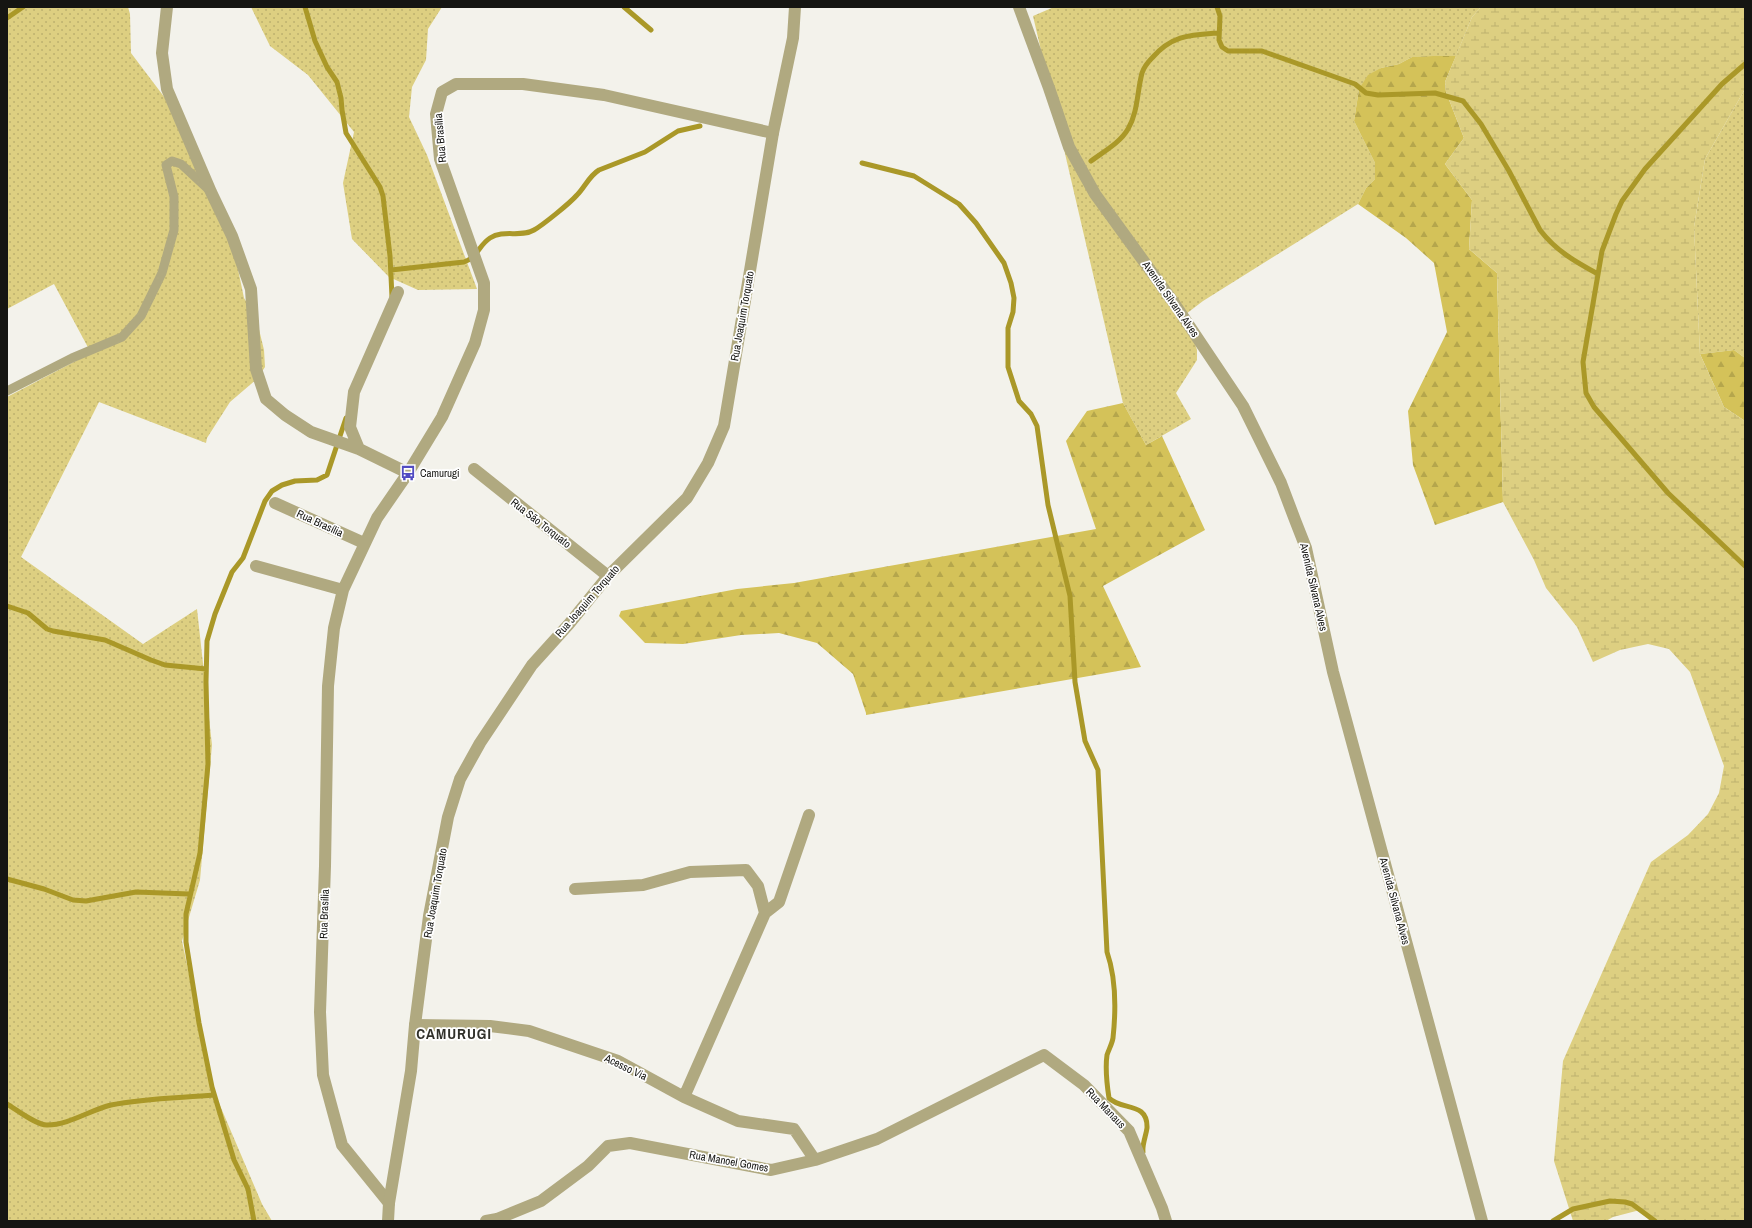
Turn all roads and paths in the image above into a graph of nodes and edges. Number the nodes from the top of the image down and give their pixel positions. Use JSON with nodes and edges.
{"nodes":[{"id":1,"x":167,"y":7,"type":"edge"},
{"id":2,"x":795,"y":7,"type":"edge"},
{"id":3,"x":1019,"y":7,"type":"edge"},
{"id":4,"x":773,"y":133,"type":"junction"},
{"id":5,"x":211,"y":192,"type":"junction"},
{"id":6,"x":398,"y":292,"type":"dead end"},
{"id":7,"x":7,"y":391,"type":"edge"},
{"id":8,"x":359,"y":449,"type":"junction"},
{"id":9,"x":474,"y":469,"type":"dead end"},
{"id":10,"x":408,"y":473,"type":"junction"},
{"id":11,"x":275,"y":503,"type":"dead end"},
{"id":12,"x":364,"y":543,"type":"junction"},
{"id":13,"x":256,"y":566,"type":"dead end"},
{"id":14,"x":608,"y":576,"type":"junction"},
{"id":15,"x":343,"y":590,"type":"junction"},
{"id":16,"x":809,"y":815,"type":"dead end"},
{"id":17,"x":574,"y":889,"type":"dead end"},
{"id":18,"x":765,"y":913,"type":"junction"},
{"id":19,"x":415,"y":1025,"type":"junction"},
{"id":20,"x":1044,"y":1055,"type":"joint"},
{"id":21,"x":684,"y":1097,"type":"junction"},
{"id":22,"x":815,"y":1160,"type":"junction"},
{"id":23,"x":389,"y":1203,"type":"junction"},
{"id":24,"x":494,"y":1220,"type":"edge"},
{"id":25,"x":388,"y":1221,"type":"edge"},
{"id":26,"x":1166,"y":1221,"type":"edge"},
{"id":27,"x":1482,"y":1221,"type":"edge"}],
"edges":[{"from":1,"to":5,"type":"street"},
{"from":2,"to":4,"type":"street","name":"Rua Joaquim Torquato"},
{"from":3,"to":27,"type":"street","name":"Avenida Silvana Alves"},
{"from":4,"to":10,"type":"street","name":"Rua Brasília"},
{"from":4,"to":14,"type":"street","name":"Rua Joaquim Torquato"},
{"from":5,"to":7,"type":"lane"},
{"from":5,"to":8,"type":"street"},
{"from":6,"to":8,"type":"street"},
{"from":8,"to":10,"type":"street"},
{"from":9,"to":14,"type":"street","name":"Rua São Torquato"},
{"from":10,"to":12,"type":"street","name":"Rua Brasília"},
{"from":11,"to":12,"type":"street","name":"Rua Brasília"},
{"from":12,"to":15,"type":"street","name":"Rua Brasília"},
{"from":13,"to":15,"type":"street"},
{"from":14,"to":19,"type":"street","name":"Rua Joaquim Torquato"},
{"from":15,"to":23,"type":"street","name":"Rua Brasília"},
{"from":16,"to":18,"type":"street"},
{"from":17,"to":18,"type":"street"},
{"from":18,"to":21,"type":"street"},
{"from":19,"to":21,"type":"street","name":"Acesso Via"},
{"from":19,"to":23,"type":"street","name":"Rua Joaquim Torquato"},
{"from":20,"to":22,"type":"street","name":"Rua Manoel Gomes"},
{"from":20,"to":26,"type":"street","name":"Rua Manaus"},
{"from":21,"to":22,"type":"street","name":"Acesso Via"},
{"from":22,"to":24,"type":"street","name":"Rua Manoel Gomes"},
{"from":23,"to":25,"type":"street"}]}
